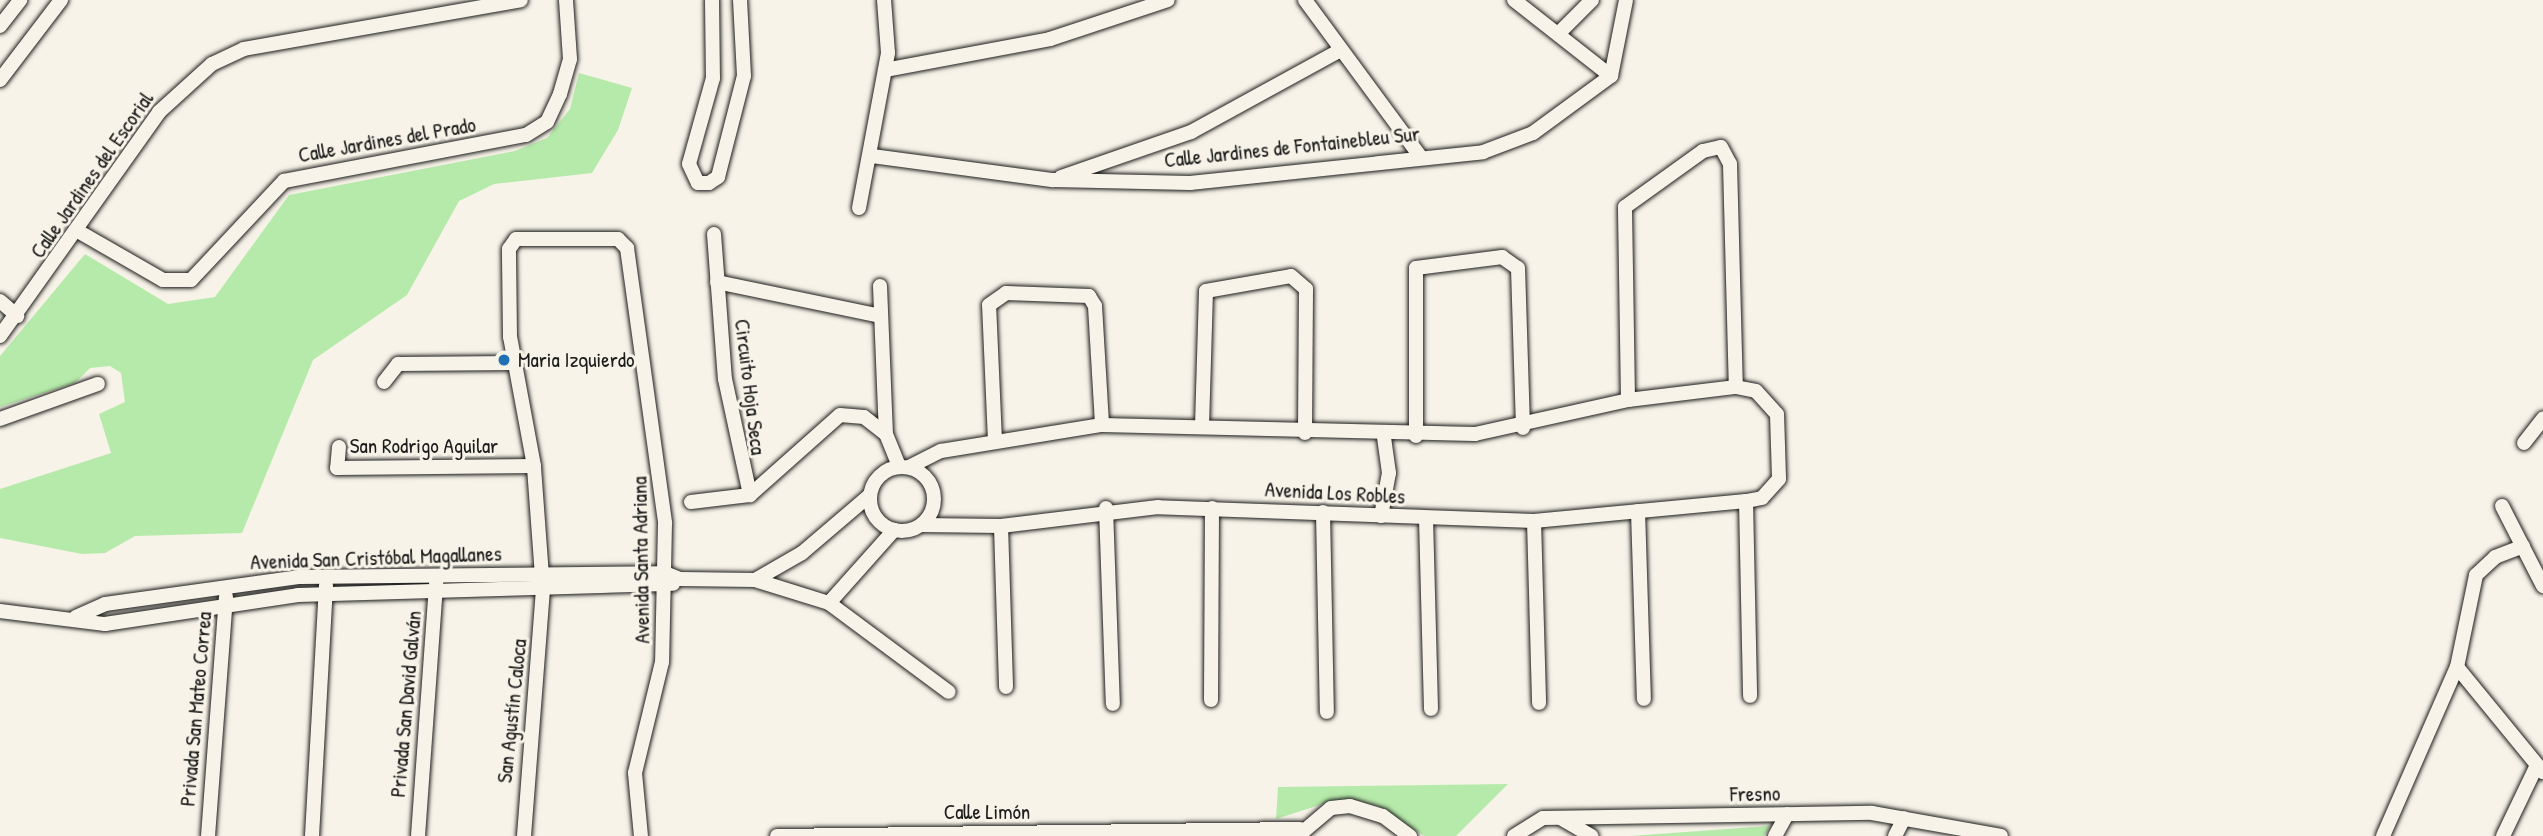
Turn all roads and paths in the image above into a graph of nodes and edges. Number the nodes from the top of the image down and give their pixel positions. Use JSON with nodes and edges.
{"nodes":[{"id":1,"x":20,"y":0,"type":"edge"},
{"id":2,"x":61,"y":0,"type":"edge"},
{"id":3,"x":521,"y":0,"type":"edge"},
{"id":4,"x":566,"y":0,"type":"edge"},
{"id":5,"x":712,"y":0,"type":"edge"},
{"id":6,"x":740,"y":0,"type":"edge"},
{"id":7,"x":884,"y":0,"type":"edge"},
{"id":8,"x":1168,"y":0,"type":"edge"},
{"id":9,"x":1305,"y":0,"type":"edge"},
{"id":10,"x":1514,"y":0,"type":"edge"},
{"id":11,"x":1592,"y":0,"type":"edge"},
{"id":12,"x":1626,"y":0,"type":"edge"},
{"id":13,"x":0,"y":26,"type":"edge"},
{"id":14,"x":1558,"y":34,"type":"junction"},
{"id":15,"x":1337,"y":52,"type":"junction"},
{"id":16,"x":885,"y":70,"type":"junction"},
{"id":17,"x":1611,"y":76,"type":"junction"},
{"id":18,"x":0,"y":80,"type":"edge"},
{"id":19,"x":872,"y":156,"type":"junction"},
{"id":20,"x":1420,"y":156,"type":"junction"},
{"id":21,"x":1053,"y":180,"type":"junction"},
{"id":22,"x":859,"y":208,"type":"dead end"},
{"id":23,"x":76,"y":230,"type":"junction"},
{"id":24,"x":714,"y":234,"type":"dead end"},
{"id":25,"x":511,"y":243,"type":"joint"},
{"id":26,"x":717,"y":282,"type":"junction"},
{"id":27,"x":880,"y":286,"type":"dead end"},
{"id":28,"x":0,"y":301,"type":"edge"},
{"id":29,"x":17,"y":316,"type":"junction"},
{"id":30,"x":881,"y":316,"type":"junction"},
{"id":31,"x":0,"y":336,"type":"edge"},
{"id":32,"x":515,"y":363,"type":"junction"},
{"id":33,"x":384,"y":382,"type":"dead end"},
{"id":34,"x":98,"y":383,"type":"dead end"},
{"id":35,"x":1736,"y":387,"type":"junction"},
{"id":36,"x":1628,"y":400,"type":"junction"},
{"id":37,"x":0,"y":419,"type":"edge"},
{"id":38,"x":2543,"y":419,"type":"edge"},
{"id":39,"x":1102,"y":425,"type":"junction"},
{"id":40,"x":1202,"y":426,"type":"junction"},
{"id":41,"x":1523,"y":428,"type":"junction"},
{"id":42,"x":1305,"y":433,"type":"junction"},
{"id":43,"x":886,"y":434,"type":"junction"},
{"id":44,"x":1384,"y":436,"type":"junction"},
{"id":45,"x":1416,"y":436,"type":"junction"},
{"id":46,"x":995,"y":441,"type":"junction"},
{"id":47,"x":2524,"y":443,"type":"dead end"},
{"id":48,"x":340,"y":447,"type":"dead end"},
{"id":49,"x":534,"y":466,"type":"junction"},
{"id":50,"x":904,"y":467,"type":"junction"},
{"id":51,"x":750,"y":495,"type":"junction"},
{"id":52,"x":870,"y":495,"type":"junction"},
{"id":53,"x":1746,"y":500,"type":"junction"},
{"id":54,"x":691,"y":502,"type":"dead end"},
{"id":55,"x":2502,"y":506,"type":"dead end"},
{"id":56,"x":1106,"y":508,"type":"junction"},
{"id":57,"x":1212,"y":508,"type":"junction"},
{"id":58,"x":1638,"y":511,"type":"junction"},
{"id":59,"x":1323,"y":512,"type":"junction"},
{"id":60,"x":1381,"y":516,"type":"junction"},
{"id":61,"x":1426,"y":518,"type":"junction"},
{"id":62,"x":1534,"y":521,"type":"junction"},
{"id":63,"x":922,"y":525,"type":"junction"},
{"id":64,"x":1001,"y":526,"type":"junction"},
{"id":65,"x":894,"y":530,"type":"junction"},
{"id":66,"x":2523,"y":546,"type":"junction"},
{"id":67,"x":665,"y":573,"type":"junction"},
{"id":68,"x":542,"y":574,"type":"junction"},
{"id":69,"x":436,"y":575,"type":"junction"},
{"id":70,"x":326,"y":576,"type":"junction"},
{"id":71,"x":680,"y":579,"type":"junction"},
{"id":72,"x":755,"y":580,"type":"junction"},
{"id":73,"x":226,"y":585,"type":"junction"},
{"id":74,"x":2543,"y":586,"type":"edge"},
{"id":75,"x":666,"y":588,"type":"junction"},
{"id":76,"x":543,"y":590,"type":"junction"},
{"id":77,"x":436,"y":591,"type":"junction"},
{"id":78,"x":326,"y":594,"type":"junction"},
{"id":79,"x":828,"y":603,"type":"junction"},
{"id":80,"x":226,"y":604,"type":"junction"},
{"id":81,"x":0,"y":611,"type":"edge"},
{"id":82,"x":76,"y":617,"type":"junction"},
{"id":83,"x":2457,"y":667,"type":"junction"},
{"id":84,"x":1006,"y":687,"type":"dead end"},
{"id":85,"x":949,"y":692,"type":"dead end"},
{"id":86,"x":1750,"y":696,"type":"dead end"},
{"id":87,"x":1644,"y":699,"type":"dead end"},
{"id":88,"x":1211,"y":700,"type":"dead end"},
{"id":89,"x":1539,"y":703,"type":"dead end"},
{"id":90,"x":1113,"y":704,"type":"dead end"},
{"id":91,"x":1431,"y":709,"type":"dead end"},
{"id":92,"x":1327,"y":712,"type":"dead end"},
{"id":93,"x":2539,"y":770,"type":"edge"},
{"id":94,"x":1787,"y":814,"type":"junction"},
{"id":95,"x":1561,"y":818,"type":"junction"},
{"id":96,"x":1904,"y":818,"type":"junction"},
{"id":97,"x":1299,"y":833,"type":"edge"},
{"id":98,"x":1194,"y":834,"type":"edge"},
{"id":99,"x":828,"y":835,"type":"edge"},
{"id":100,"x":208,"y":836,"type":"edge"},
{"id":101,"x":312,"y":836,"type":"edge"},
{"id":102,"x":418,"y":836,"type":"edge"},
{"id":103,"x":524,"y":836,"type":"edge"},
{"id":104,"x":641,"y":836,"type":"edge"},
{"id":105,"x":777,"y":836,"type":"edge"},
{"id":106,"x":1410,"y":836,"type":"edge"},
{"id":107,"x":1514,"y":836,"type":"edge"},
{"id":108,"x":1591,"y":836,"type":"edge"},
{"id":109,"x":1775,"y":836,"type":"edge"},
{"id":110,"x":1895,"y":836,"type":"edge"},
{"id":111,"x":2001,"y":836,"type":"edge"},
{"id":112,"x":2383,"y":836,"type":"edge"},
{"id":113,"x":2503,"y":836,"type":"edge"}],
"edges":[{"from":1,"to":13,"type":"street"},
{"from":2,"to":18,"type":"street"},
{"from":3,"to":23,"type":"street","name":"Calle Jardines del Escorial"},
{"from":4,"to":23,"type":"street","name":"Calle Jardines del Prado"},
{"from":5,"to":6,"type":"street"},
{"from":7,"to":16,"type":"street"},
{"from":8,"to":16,"type":"street"},
{"from":9,"to":15,"type":"street"},
{"from":10,"to":14,"type":"street"},
{"from":11,"to":14,"type":"street"},
{"from":12,"to":17,"type":"street"},
{"from":14,"to":17,"type":"street"},
{"from":15,"to":20,"type":"street"},
{"from":15,"to":21,"type":"street"},
{"from":16,"to":19,"type":"street"},
{"from":17,"to":20,"type":"street","name":"Calle Jardines de Fontainebleu Sur"},
{"from":19,"to":21,"type":"street","name":"Calle Jardines de Fontainebleu Sur"},
{"from":19,"to":22,"type":"street"},
{"from":20,"to":21,"type":"street","name":"Calle Jardines de Fontainebleu Sur"},
{"from":23,"to":29,"type":"street","name":"Calle Jardines del Escorial"},
{"from":24,"to":26,"type":"street","name":"Circuito Hoja Seca"},
{"from":25,"to":32,"type":"street","name":"San Agustín Caloca"},
{"from":25,"to":67,"type":"street","name":"Avenida Santa Adriana"},
{"from":26,"to":30,"type":"street","name":"Circuito Hoja Seca"},
{"from":26,"to":51,"type":"street","name":"Circuito Hoja Seca"},
{"from":27,"to":30,"type":"street"},
{"from":28,"to":29,"type":"street"},
{"from":29,"to":31,"type":"street","name":"Calle Jardines del Escorial"},
{"from":30,"to":43,"type":"street"},
{"from":32,"to":33,"type":"street"},
{"from":32,"to":49,"type":"street","name":"San Agustín Caloca"},
{"from":34,"to":37,"type":"street"},
{"from":35,"to":36,"type":"street"},
{"from":35,"to":36,"type":"street"},
{"from":35,"to":53,"type":"street"},
{"from":36,"to":41,"type":"street"},
{"from":38,"to":47,"type":"street"},
{"from":39,"to":40,"type":"street"},
{"from":39,"to":46,"type":"street"},
{"from":39,"to":46,"type":"street"},
{"from":40,"to":42,"type":"street"},
{"from":40,"to":42,"type":"street"},
{"from":41,"to":45,"type":"street"},
{"from":41,"to":45,"type":"street"},
{"from":42,"to":44,"type":"street"},
{"from":43,"to":50,"type":"street"},
{"from":43,"to":51,"type":"street","name":"Circuito Hoja Seca"},
{"from":44,"to":45,"type":"street"},
{"from":44,"to":60,"type":"street"},
{"from":46,"to":50,"type":"street"},
{"from":48,"to":49,"type":"street","name":"San Rodrigo Aguilar"},
{"from":49,"to":68,"type":"street","name":"San Agustín Caloca"},
{"from":50,"to":52,"type":"street"},
{"from":50,"to":63,"type":"street"},
{"from":51,"to":54,"type":"street"},
{"from":52,"to":65,"type":"street"},
{"from":52,"to":72,"type":"street"},
{"from":53,"to":58,"type":"street","name":"Avenida Los Robles"},
{"from":53,"to":86,"type":"street"},
{"from":55,"to":66,"type":"street"},
{"from":56,"to":57,"type":"street","name":"Avenida Los Robles"},
{"from":56,"to":64,"type":"street","name":"Avenida Los Robles"},
{"from":56,"to":90,"type":"street"},
{"from":57,"to":59,"type":"street","name":"Avenida Los Robles"},
{"from":57,"to":88,"type":"street"},
{"from":58,"to":62,"type":"street","name":"Avenida Los Robles"},
{"from":58,"to":87,"type":"street"},
{"from":59,"to":60,"type":"street","name":"Avenida Los Robles"},
{"from":59,"to":92,"type":"street"},
{"from":60,"to":61,"type":"street","name":"Avenida Los Robles"},
{"from":61,"to":62,"type":"street","name":"Avenida Los Robles"},
{"from":61,"to":91,"type":"street"},
{"from":62,"to":89,"type":"street"},
{"from":63,"to":64,"type":"street","name":"Avenida Los Robles"},
{"from":63,"to":65,"type":"street"},
{"from":64,"to":84,"type":"street"},
{"from":65,"to":79,"type":"street"},
{"from":66,"to":74,"type":"street"},
{"from":66,"to":83,"type":"street"},
{"from":67,"to":68,"type":"street","name":"Avenida San Cristóbal Magallanes"},
{"from":67,"to":71,"type":"street","name":"Avenida San Cristóbal Magallanes"},
{"from":67,"to":75,"type":"street","name":"Avenida Santa Adriana"},
{"from":68,"to":69,"type":"street","name":"Avenida San Cristóbal Magallanes"},
{"from":68,"to":76,"type":"street","name":"San Agustín Caloca"},
{"from":69,"to":70,"type":"street","name":"Avenida San Cristóbal Magallanes"},
{"from":69,"to":77,"type":"street","name":"Privada San David Galván"},
{"from":70,"to":73,"type":"street","name":"Avenida San Cristóbal Magallanes"},
{"from":70,"to":78,"type":"street"},
{"from":71,"to":72,"type":"street","name":"Avenida San Cristóbal Magallanes"},
{"from":71,"to":75,"type":"street"},
{"from":72,"to":79,"type":"street","name":"Avenida San Cristóbal Magallanes"},
{"from":73,"to":80,"type":"street","name":"Privada San Mateo Correa"},
{"from":73,"to":82,"type":"street","name":"Avenida San Cristóbal Magallanes"},
{"from":75,"to":76,"type":"street","name":"Avenida San Cristóbal Magallanes"},
{"from":75,"to":104,"type":"street","name":"Avenida Santa Adriana"},
{"from":76,"to":77,"type":"street","name":"Avenida San Cristóbal Magallanes"},
{"from":76,"to":103,"type":"street","name":"San Agustín Caloca"},
{"from":77,"to":78,"type":"street","name":"Avenida San Cristóbal Magallanes"},
{"from":77,"to":102,"type":"street","name":"Privada San David Galván"},
{"from":78,"to":80,"type":"street","name":"Avenida San Cristóbal Magallanes"},
{"from":78,"to":101,"type":"street"},
{"from":79,"to":85,"type":"street","name":"Avenida San Cristóbal Magallanes"},
{"from":80,"to":82,"type":"street","name":"Avenida San Cristóbal Magallanes"},
{"from":80,"to":100,"type":"street","name":"Privada San Mateo Correa"},
{"from":81,"to":82,"type":"street","name":"Avenida San Cristóbal Magallanes"},
{"from":83,"to":93,"type":"street"},
{"from":83,"to":112,"type":"street"},
{"from":93,"to":113,"type":"street"},
{"from":94,"to":95,"type":"street","name":"Fresno"},
{"from":94,"to":96,"type":"street","name":"Fresno"},
{"from":94,"to":109,"type":"street"},
{"from":95,"to":107,"type":"street","name":"Fresno"},
{"from":95,"to":108,"type":"street"},
{"from":96,"to":110,"type":"street"},
{"from":96,"to":111,"type":"street","name":"Fresno"},
{"from":97,"to":98,"type":"street","name":"Calle Limón"},
{"from":97,"to":106,"type":"street"},
{"from":98,"to":99,"type":"street","name":"Calle Limón"},
{"from":99,"to":105,"type":"street","name":"Calle Limón"}]}
